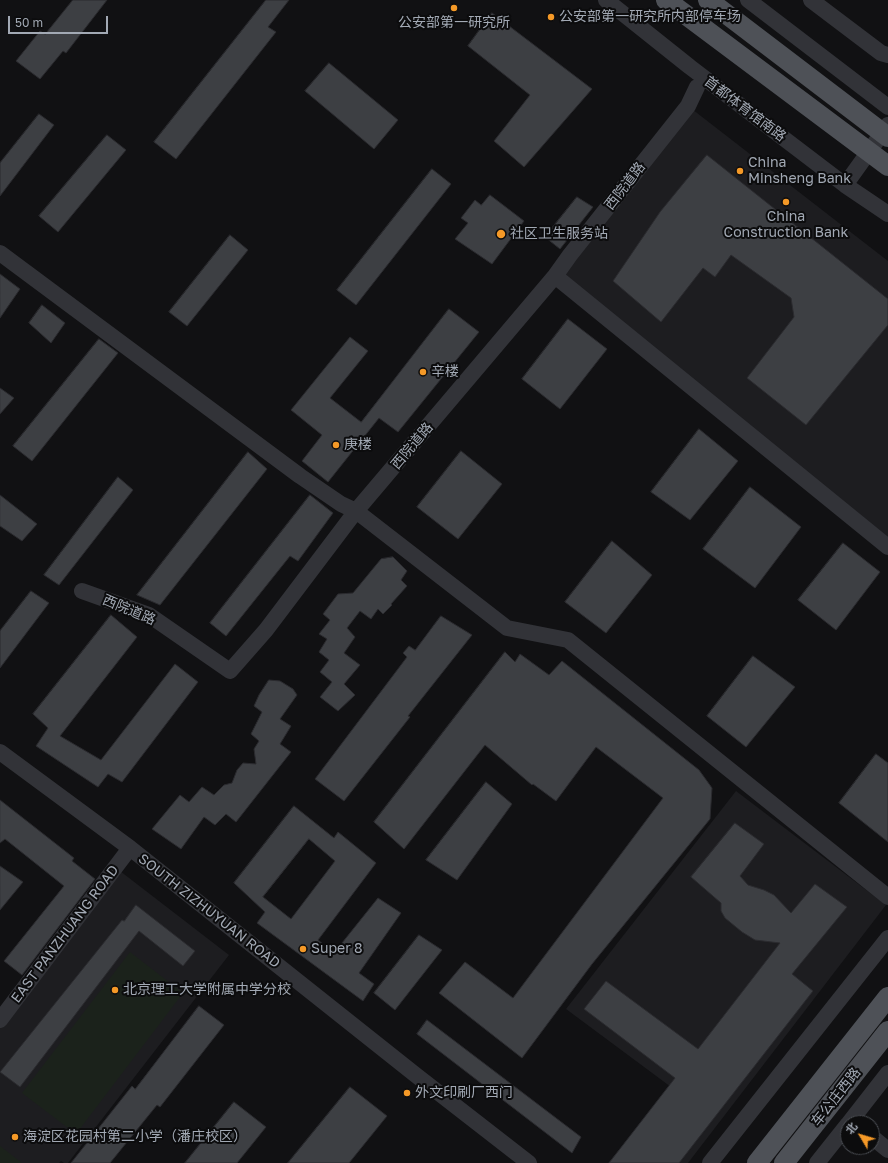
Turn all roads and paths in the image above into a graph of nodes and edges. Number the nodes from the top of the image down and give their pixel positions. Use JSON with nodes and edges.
{"nodes":[{"id":1,"x":606,"y":0,"type":"edge"},
{"id":2,"x":666,"y":0,"type":"edge"},
{"id":3,"x":708,"y":0,"type":"edge"},
{"id":4,"x":748,"y":0,"type":"edge"},
{"id":5,"x":811,"y":0,"type":"edge"},
{"id":6,"x":888,"y":55,"type":"edge"},
{"id":7,"x":697,"y":87,"type":"dead end"},
{"id":8,"x":888,"y":107,"type":"edge"},
{"id":9,"x":886,"y":131,"type":"edge"},
{"id":10,"x":868,"y":151,"type":"junction"},
{"id":11,"x":888,"y":166,"type":"edge"},
{"id":12,"x":845,"y":185,"type":"junction"},
{"id":13,"x":888,"y":214,"type":"edge"},
{"id":14,"x":0,"y":253,"type":"edge"},
{"id":15,"x":555,"y":276,"type":"junction"},
{"id":16,"x":356,"y":511,"type":"junction"},
{"id":17,"x":888,"y":547,"type":"edge"},
{"id":18,"x":82,"y":591,"type":"dead end"},
{"id":19,"x":0,"y":752,"type":"edge"},
{"id":20,"x":130,"y":848,"type":"junction"},
{"id":21,"x":888,"y":898,"type":"edge"},
{"id":22,"x":888,"y":938,"type":"edge"},
{"id":23,"x":888,"y":997,"type":"edge"},
{"id":24,"x":0,"y":1020,"type":"edge"},
{"id":25,"x":888,"y":1031,"type":"edge"},
{"id":26,"x":888,"y":1073,"type":"edge"},
{"id":27,"x":856,"y":1115,"type":"edge"},
{"id":28,"x":840,"y":1136,"type":"edge"},
{"id":29,"x":880,"y":1144,"type":"edge"},
{"id":30,"x":888,"y":1150,"type":"edge"},
{"id":31,"x":529,"y":1163,"type":"edge"},
{"id":32,"x":710,"y":1163,"type":"edge"},
{"id":33,"x":757,"y":1163,"type":"edge"},
{"id":34,"x":784,"y":1163,"type":"edge"},
{"id":35,"x":818,"y":1163,"type":"edge"}],
"edges":[{"from":1,"to":12,"type":"street","name":"首都体育馆南路"},
{"from":2,"to":10,"type":"main road"},
{"from":3,"to":9,"type":"main road"},
{"from":4,"to":8,"type":"street"},
{"from":5,"to":6,"type":"street"},
{"from":7,"to":15,"type":"street","name":"西院道路"},
{"from":9,"to":10,"type":"street"},
{"from":10,"to":11,"type":"main road"},
{"from":10,"to":12,"type":"street"},
{"from":12,"to":13,"type":"street","name":"首都体育馆南路"},
{"from":14,"to":16,"type":"street"},
{"from":15,"to":16,"type":"street","name":"西院道路"},
{"from":15,"to":17,"type":"street"},
{"from":16,"to":18,"type":"street","name":"西院道路"},
{"from":16,"to":21,"type":"street"},
{"from":19,"to":20,"type":"street","name":"SOUTH ZIZHUYUAN ROAD"},
{"from":20,"to":24,"type":"street","name":"EAST PANZHUANG ROAD"},
{"from":20,"to":31,"type":"street","name":"SOUTH ZIZHUYUAN ROAD"},
{"from":22,"to":32,"type":"street"},
{"from":23,"to":33,"type":"main road"},
{"from":25,"to":34,"type":"main road","name":"车公庄西路"},
{"from":26,"to":27,"type":"street"},
{"from":28,"to":35,"type":"street"},
{"from":29,"to":30,"type":"street"}]}
